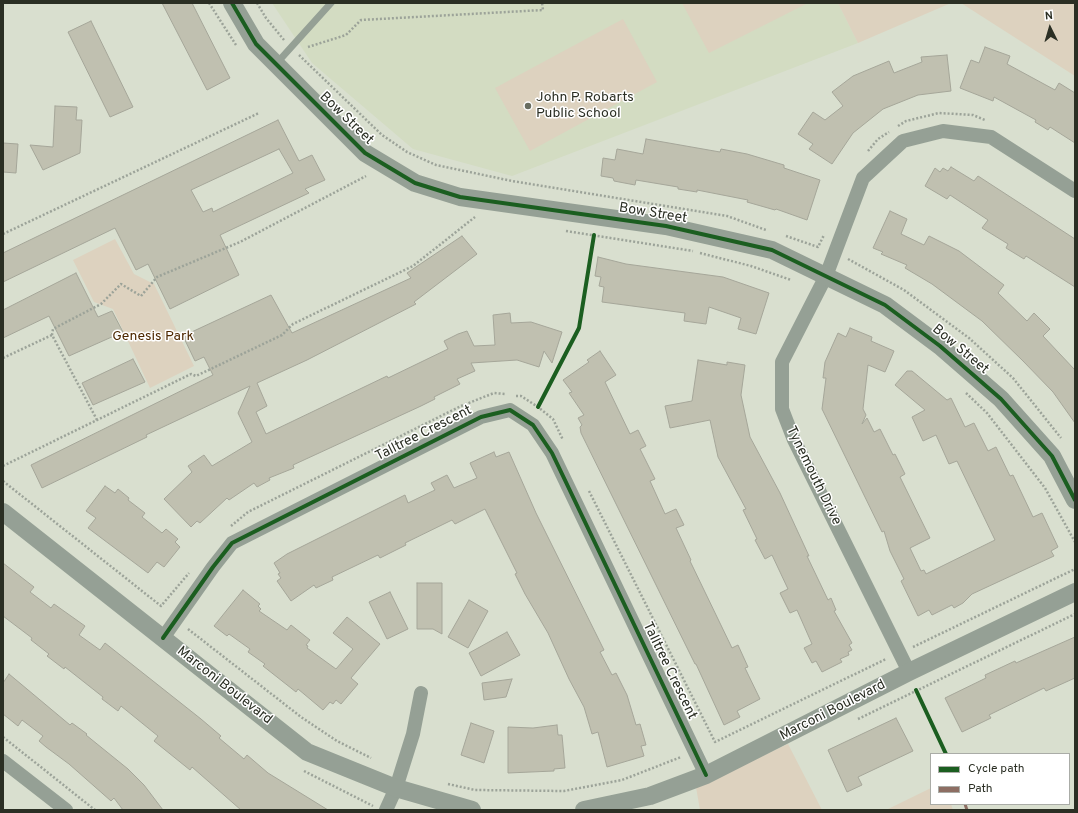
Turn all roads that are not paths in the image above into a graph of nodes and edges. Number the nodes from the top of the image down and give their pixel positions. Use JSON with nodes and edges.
{"nodes":[{"id":1,"x":232,"y":3,"type":"edge"},
{"id":2,"x":331,"y":3,"type":"edge"},
{"id":3,"x":276,"y":64,"type":"junction"},
{"id":4,"x":1075,"y":191,"type":"edge"},
{"id":5,"x":826,"y":276,"type":"junction"},
{"id":6,"x":1075,"y":500,"type":"edge"},
{"id":7,"x":3,"y":512,"type":"edge"},
{"id":8,"x":1075,"y":592,"type":"edge"},
{"id":9,"x":163,"y":638,"type":"junction"},
{"id":10,"x":909,"y":672,"type":"junction"},
{"id":11,"x":421,"y":693,"type":"dead end"},
{"id":12,"x":3,"y":762,"type":"edge"},
{"id":13,"x":706,"y":775,"type":"junction"},
{"id":14,"x":396,"y":788,"type":"junction"},
{"id":15,"x":66,"y":810,"type":"edge"},
{"id":16,"x":386,"y":810,"type":"edge"},
{"id":17,"x":472,"y":810,"type":"edge"},
{"id":18,"x":584,"y":810,"type":"edge"}],
"edges":[{"from":1,"to":3,"type":"street","name":"Bow Street"},
{"from":2,"to":3,"type":"lane"},
{"from":3,"to":5,"type":"street","name":"Bow Street"},
{"from":4,"to":5,"type":"street","name":"Tynemouth Drive"},
{"from":5,"to":6,"type":"street","name":"Bow Street"},
{"from":5,"to":10,"type":"street","name":"Tynemouth Drive"},
{"from":7,"to":9,"type":"street","name":"Marconi Boulevard"},
{"from":8,"to":10,"type":"street","name":"Marconi Boulevard"},
{"from":9,"to":13,"type":"street","name":"Talltree Crescent"},
{"from":9,"to":14,"type":"street","name":"Marconi Boulevard"},
{"from":10,"to":13,"type":"street","name":"Marconi Boulevard"},
{"from":11,"to":14,"type":"street"},
{"from":12,"to":15,"type":"street"},
{"from":13,"to":18,"type":"street","name":"Marconi Boulevard"},
{"from":14,"to":16,"type":"street"},
{"from":14,"to":17,"type":"street","name":"Marconi Boulevard"}]}
